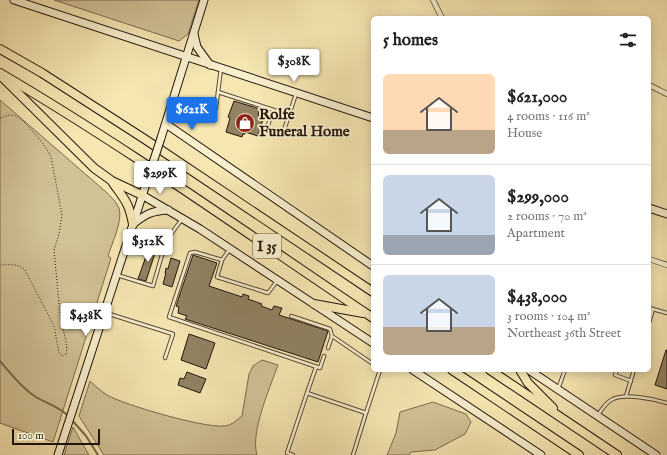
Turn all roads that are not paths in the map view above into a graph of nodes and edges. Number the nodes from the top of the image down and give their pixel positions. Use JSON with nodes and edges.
{"nodes":[{"id":1,"x":14,"y":0,"type":"edge"},
{"id":2,"x":204,"y":0,"type":"edge"},
{"id":3,"x":433,"y":0,"type":"edge"},
{"id":4,"x":441,"y":16,"type":"edge"},
{"id":5,"x":194,"y":34,"type":"junction"},
{"id":6,"x":0,"y":49,"type":"edge"},
{"id":7,"x":186,"y":57,"type":"junction"},
{"id":8,"x":210,"y":65,"type":"junction"},
{"id":9,"x":220,"y":68,"type":"junction"},
{"id":10,"x":0,"y":74,"type":"edge"},
{"id":11,"x":651,"y":86,"type":"edge"},
{"id":12,"x":218,"y":92,"type":"junction"},
{"id":13,"x":297,"y":93,"type":"junction"},
{"id":14,"x":667,"y":94,"type":"edge"},
{"id":15,"x":172,"y":105,"type":"junction"},
{"id":16,"x":273,"y":110,"type":"junction"},
{"id":17,"x":289,"y":115,"type":"junction"},
{"id":18,"x":371,"y":117,"type":"edge"},
{"id":19,"x":166,"y":124,"type":"junction"},
{"id":20,"x":283,"y":133,"type":"dead end"},
{"id":21,"x":265,"y":134,"type":"dead end"},
{"id":22,"x":112,"y":181,"type":"junction"},
{"id":23,"x":142,"y":195,"type":"junction"},
{"id":24,"x":651,"y":209,"type":"edge"},
{"id":25,"x":168,"y":210,"type":"junction"},
{"id":26,"x":667,"y":214,"type":"edge"},
{"id":27,"x":182,"y":218,"type":"junction"},
{"id":28,"x":132,"y":224,"type":"junction"},
{"id":29,"x":128,"y":239,"type":"junction"},
{"id":30,"x":166,"y":241,"type":"junction"},
{"id":31,"x":230,"y":248,"type":"junction"},
{"id":32,"x":222,"y":260,"type":"junction"},
{"id":33,"x":651,"y":260,"type":"edge"},
{"id":34,"x":667,"y":264,"type":"edge"},
{"id":35,"x":371,"y":265,"type":"edge"},
{"id":36,"x":116,"y":275,"type":"junction"},
{"id":37,"x":278,"y":280,"type":"junction"},
{"id":38,"x":371,"y":291,"type":"edge"},
{"id":39,"x":314,"y":304,"type":"junction"},
{"id":40,"x":651,"y":308,"type":"edge"},
{"id":41,"x":654,"y":309,"type":"junction"},
{"id":42,"x":104,"y":312,"type":"junction"},
{"id":43,"x":667,"y":314,"type":"edge"},
{"id":44,"x":291,"y":316,"type":"dead end"},
{"id":45,"x":370,"y":316,"type":"edge"},
{"id":46,"x":651,"y":317,"type":"edge"},
{"id":47,"x":332,"y":336,"type":"junction"},
{"id":48,"x":371,"y":342,"type":"edge"},
{"id":49,"x":328,"y":348,"type":"dead end"},
{"id":50,"x":324,"y":356,"type":"dead end"},
{"id":51,"x":165,"y":358,"type":"dead end"},
{"id":52,"x":371,"y":363,"type":"edge"},
{"id":53,"x":316,"y":367,"type":"junction"},
{"id":54,"x":379,"y":372,"type":"edge"},
{"id":55,"x":416,"y":372,"type":"edge"},
{"id":56,"x":455,"y":372,"type":"edge"},
{"id":57,"x":493,"y":372,"type":"edge"},
{"id":58,"x":521,"y":372,"type":"edge"},
{"id":59,"x":532,"y":372,"type":"edge"},
{"id":60,"x":565,"y":372,"type":"edge"},
{"id":61,"x":616,"y":372,"type":"edge"},
{"id":62,"x":633,"y":372,"type":"edge"},
{"id":63,"x":631,"y":381,"type":"junction"},
{"id":64,"x":558,"y":390,"type":"junction"},
{"id":65,"x":307,"y":393,"type":"junction"},
{"id":66,"x":626,"y":396,"type":"junction"},
{"id":67,"x":667,"y":403,"type":"edge"},
{"id":68,"x":366,"y":413,"type":"junction"},
{"id":69,"x":598,"y":416,"type":"junction"},
{"id":70,"x":568,"y":422,"type":"junction"},
{"id":71,"x":58,"y":455,"type":"edge"},
{"id":72,"x":293,"y":455,"type":"edge"},
{"id":73,"x":353,"y":455,"type":"edge"},
{"id":74,"x":541,"y":455,"type":"edge"},
{"id":75,"x":579,"y":455,"type":"edge"},
{"id":76,"x":617,"y":455,"type":"edge"},
{"id":77,"x":656,"y":455,"type":"edge"}],
"edges":[{"from":1,"to":7,"type":"main road"},
{"from":2,"to":5,"type":"main road"},
{"from":3,"to":4,"type":"street"},
{"from":5,"to":7,"type":"main road"},
{"from":5,"to":8,"type":"main road"},
{"from":6,"to":38,"type":"highway","number":"I 35"},
{"from":7,"to":8,"type":"main road"},
{"from":7,"to":15,"type":"main road"},
{"from":8,"to":9,"type":"main road"},
{"from":9,"to":12,"type":"lane"},
{"from":9,"to":13,"type":"main road"},
{"from":10,"to":22,"type":"highway"},
{"from":10,"to":45,"type":"highway","number":"I 35"},
{"from":11,"to":14,"type":"street"},
{"from":12,"to":15,"type":"lane"},
{"from":12,"to":16,"type":"lane"},
{"from":13,"to":17,"type":"lane"},
{"from":13,"to":18,"type":"main road"},
{"from":15,"to":19,"type":"main road"},
{"from":16,"to":17,"type":"lane"},
{"from":16,"to":21,"type":"lane"},
{"from":17,"to":20,"type":"lane"},
{"from":19,"to":23,"type":"main road","bridge":true},
{"from":19,"to":35,"type":"main road"},
{"from":22,"to":23,"type":"highway"},
{"from":22,"to":28,"type":"highway"},
{"from":23,"to":25,"type":"main road"},
{"from":23,"to":28,"type":"main road"},
{"from":24,"to":26,"type":"main road"},
{"from":25,"to":27,"type":"main road"},
{"from":25,"to":28,"type":"main road"},
{"from":27,"to":30,"type":"lane"},
{"from":27,"to":31,"type":"main road"},
{"from":28,"to":29,"type":"main road"},
{"from":29,"to":30,"type":"lane"},
{"from":29,"to":36,"type":"main road"},
{"from":30,"to":36,"type":"lane"},
{"from":31,"to":32,"type":"lane"},
{"from":31,"to":37,"type":"main road"},
{"from":32,"to":37,"type":"lane"},
{"from":32,"to":53,"type":"lane"},
{"from":33,"to":34,"type":"street"},
{"from":36,"to":42,"type":"main road"},
{"from":37,"to":39,"type":"main road"},
{"from":39,"to":45,"type":"highway"},
{"from":39,"to":48,"type":"main road"},
{"from":40,"to":41,"type":"lane"},
{"from":41,"to":43,"type":"lane"},
{"from":41,"to":46,"type":"lane"},
{"from":42,"to":51,"type":"lane"},
{"from":42,"to":71,"type":"main road"},
{"from":44,"to":47,"type":"lane"},
{"from":47,"to":49,"type":"lane"},
{"from":47,"to":52,"type":"lane"},
{"from":50,"to":53,"type":"lane"},
{"from":53,"to":65,"type":"lane"},
{"from":54,"to":68,"type":"lane"},
{"from":55,"to":74,"type":"main road"},
{"from":56,"to":75,"type":"highway"},
{"from":57,"to":70,"type":"highway"},
{"from":58,"to":70,"type":"highway"},
{"from":59,"to":64,"type":"main road"},
{"from":60,"to":64,"type":"lane"},
{"from":61,"to":63,"type":"lane"},
{"from":62,"to":63,"type":"lane"},
{"from":63,"to":66,"type":"lane"},
{"from":64,"to":69,"type":"main road"},
{"from":65,"to":68,"type":"lane"},
{"from":65,"to":72,"type":"lane"},
{"from":66,"to":67,"type":"lane"},
{"from":66,"to":69,"type":"lane"},
{"from":68,"to":73,"type":"lane"},
{"from":69,"to":77,"type":"main road"},
{"from":70,"to":76,"type":"highway"}]}
